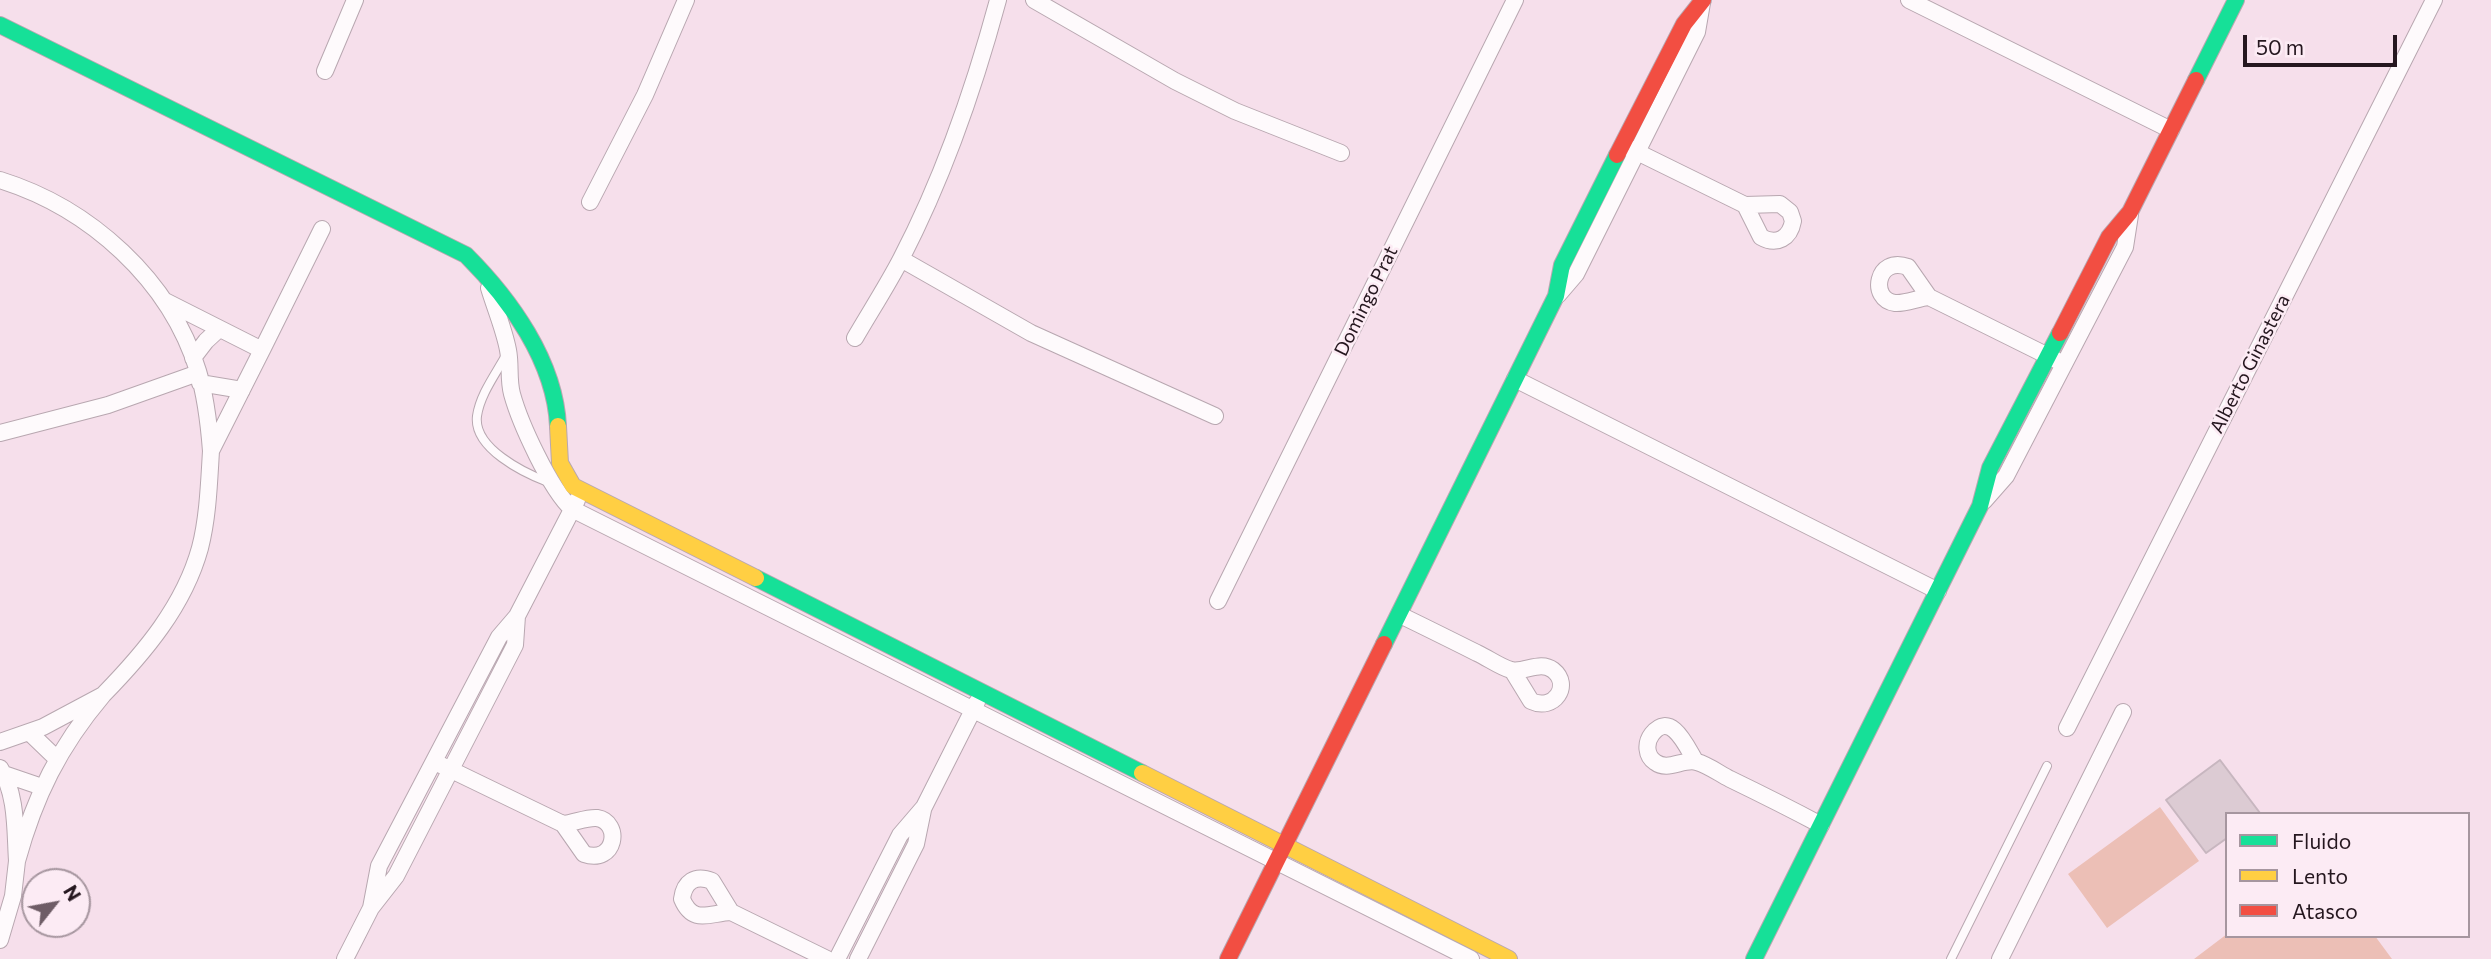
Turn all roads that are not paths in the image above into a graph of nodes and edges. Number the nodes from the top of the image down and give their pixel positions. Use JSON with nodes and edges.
{"nodes":[{"id":1,"x":355,"y":0,"type":"edge"},
{"id":2,"x":686,"y":0,"type":"edge"},
{"id":3,"x":999,"y":0,"type":"edge"},
{"id":4,"x":1034,"y":0,"type":"edge"},
{"id":5,"x":1515,"y":0,"type":"edge"},
{"id":6,"x":1909,"y":0,"type":"edge"},
{"id":7,"x":2236,"y":0,"type":"edge"},
{"id":8,"x":2434,"y":0,"type":"edge"},
{"id":9,"x":1703,"y":2,"type":"edge"},
{"id":10,"x":0,"y":25,"type":"edge"},
{"id":11,"x":325,"y":71,"type":"dead end"},
{"id":12,"x":2171,"y":130,"type":"junction"},
{"id":13,"x":1630,"y":149,"type":"junction"},
{"id":14,"x":1341,"y":153,"type":"dead end"},
{"id":15,"x":0,"y":180,"type":"edge"},
{"id":16,"x":590,"y":202,"type":"dead end"},
{"id":17,"x":1745,"y":205,"type":"dead end"},
{"id":18,"x":2130,"y":212,"type":"junction"},
{"id":19,"x":322,"y":229,"type":"dead end"},
{"id":20,"x":901,"y":259,"type":"junction"},
{"id":21,"x":486,"y":279,"type":"junction"},
{"id":22,"x":1928,"y":297,"type":"dead end"},
{"id":23,"x":165,"y":301,"type":"junction"},
{"id":24,"x":219,"y":329,"type":"junction"},
{"id":25,"x":855,"y":338,"type":"dead end"},
{"id":26,"x":262,"y":350,"type":"junction"},
{"id":27,"x":509,"y":352,"type":"junction"},
{"id":28,"x":2048,"y":356,"type":"junction"},
{"id":29,"x":2064,"y":364,"type":"junction"},
{"id":30,"x":197,"y":371,"type":"junction"},
{"id":31,"x":1516,"y":379,"type":"junction"},
{"id":32,"x":242,"y":390,"type":"junction"},
{"id":33,"x":1215,"y":416,"type":"dead end"},
{"id":34,"x":0,"y":433,"type":"edge"},
{"id":35,"x":211,"y":451,"type":"junction"},
{"id":36,"x":559,"y":481,"type":"junction"},
{"id":37,"x":582,"y":491,"type":"junction"},
{"id":38,"x":1980,"y":506,"type":"junction"},
{"id":39,"x":572,"y":509,"type":"junction"},
{"id":40,"x":1938,"y":591,"type":"junction"},
{"id":41,"x":1218,"y":601,"type":"dead end"},
{"id":42,"x":1400,"y":615,"type":"junction"},
{"id":43,"x":517,"y":616,"type":"junction"},
{"id":44,"x":1512,"y":670,"type":"dead end"},
{"id":45,"x":982,"y":693,"type":"junction"},
{"id":46,"x":103,"y":695,"type":"junction"},
{"id":47,"x":973,"y":710,"type":"junction"},
{"id":48,"x":2123,"y":712,"type":"dead end"},
{"id":49,"x":2067,"y":727,"type":"dead end"},
{"id":50,"x":15,"y":738,"type":"edge"},
{"id":51,"x":57,"y":759,"type":"junction"},
{"id":52,"x":434,"y":762,"type":"junction"},
{"id":53,"x":1696,"y":762,"type":"dead end"},
{"id":54,"x":2047,"y":766,"type":"dead end"},
{"id":55,"x":2,"y":770,"type":"edge"},
{"id":56,"x":450,"y":770,"type":"junction"},
{"id":57,"x":42,"y":787,"type":"junction"},
{"id":58,"x":924,"y":807,"type":"junction"},
{"id":59,"x":564,"y":824,"type":"dead end"},
{"id":60,"x":1821,"y":825,"type":"junction"},
{"id":61,"x":1285,"y":846,"type":"junction"},
{"id":62,"x":17,"y":861,"type":"junction"},
{"id":63,"x":1277,"y":862,"type":"junction"},
{"id":64,"x":371,"y":908,"type":"junction"},
{"id":65,"x":731,"y":912,"type":"dead end"},
{"id":66,"x":0,"y":940,"type":"edge"},
{"id":67,"x":345,"y":959,"type":"edge"},
{"id":68,"x":827,"y":959,"type":"edge"},
{"id":69,"x":837,"y":959,"type":"edge"},
{"id":70,"x":858,"y":959,"type":"edge"},
{"id":71,"x":1228,"y":959,"type":"edge"},
{"id":72,"x":1471,"y":959,"type":"edge"},
{"id":73,"x":1508,"y":959,"type":"edge"},
{"id":74,"x":1754,"y":959,"type":"edge"},
{"id":75,"x":1951,"y":959,"type":"edge"},
{"id":76,"x":2000,"y":959,"type":"edge"}],
"edges":[{"from":1,"to":11,"type":"street"},
{"from":2,"to":16,"type":"street"},
{"from":3,"to":20,"type":"street"},
{"from":4,"to":14,"type":"street"},
{"from":5,"to":41,"type":"street","name":"Domingo Prat"},
{"from":6,"to":12,"type":"street"},
{"from":7,"to":12,"type":"street"},
{"from":8,"to":49,"type":"street","name":"Alberto Ginastera"},
{"from":9,"to":13,"type":"street"},
{"from":10,"to":21,"type":"street"},
{"from":12,"to":18,"type":"street"},
{"from":13,"to":17,"type":"street"},
{"from":13,"to":31,"type":"street"},
{"from":15,"to":23,"type":"street"},
{"from":18,"to":28,"type":"street"},
{"from":18,"to":29,"type":"street"},
{"from":19,"to":26,"type":"street"},
{"from":20,"to":25,"type":"street"},
{"from":20,"to":33,"type":"street"},
{"from":21,"to":27,"type":"street"},
{"from":21,"to":36,"type":"street"},
{"from":22,"to":28,"type":"street"},
{"from":23,"to":24,"type":"street"},
{"from":23,"to":30,"type":"street"},
{"from":24,"to":26,"type":"street"},
{"from":24,"to":30,"type":"street"},
{"from":26,"to":32,"type":"street"},
{"from":27,"to":36,"type":"street"},
{"from":27,"to":36,"type":"lane"},
{"from":28,"to":29,"type":"street"},
{"from":28,"to":38,"type":"street"},
{"from":29,"to":38,"type":"street"},
{"from":30,"to":32,"type":"street"},
{"from":30,"to":34,"type":"street"},
{"from":30,"to":35,"type":"street"},
{"from":31,"to":40,"type":"street"},
{"from":31,"to":42,"type":"street"},
{"from":32,"to":35,"type":"street"},
{"from":35,"to":46,"type":"street"},
{"from":36,"to":37,"type":"street"},
{"from":36,"to":39,"type":"street"},
{"from":37,"to":39,"type":"street"},
{"from":37,"to":45,"type":"street"},
{"from":38,"to":40,"type":"street"},
{"from":39,"to":43,"type":"street"},
{"from":39,"to":47,"type":"street"},
{"from":40,"to":60,"type":"street"},
{"from":42,"to":44,"type":"street"},
{"from":42,"to":61,"type":"street"},
{"from":43,"to":52,"type":"street"},
{"from":43,"to":56,"type":"street"},
{"from":45,"to":47,"type":"street"},
{"from":45,"to":61,"type":"street"},
{"from":46,"to":50,"type":"street"},
{"from":46,"to":51,"type":"street"},
{"from":47,"to":58,"type":"street"},
{"from":47,"to":63,"type":"street"},
{"from":48,"to":76,"type":"street"},
{"from":50,"to":51,"type":"street"},
{"from":50,"to":55,"type":"street"},
{"from":51,"to":57,"type":"street"},
{"from":52,"to":56,"type":"street"},
{"from":52,"to":64,"type":"street"},
{"from":53,"to":60,"type":"street"},
{"from":54,"to":75,"type":"lane"},
{"from":55,"to":57,"type":"street"},
{"from":55,"to":62,"type":"street"},
{"from":56,"to":59,"type":"street"},
{"from":56,"to":64,"type":"street"},
{"from":57,"to":62,"type":"street"},
{"from":58,"to":69,"type":"street"},
{"from":58,"to":70,"type":"street"},
{"from":60,"to":74,"type":"street"},
{"from":61,"to":63,"type":"street"},
{"from":61,"to":73,"type":"street"},
{"from":62,"to":66,"type":"street"},
{"from":63,"to":71,"type":"street"},
{"from":63,"to":72,"type":"street"},
{"from":64,"to":67,"type":"street"},
{"from":65,"to":68,"type":"street"}]}
